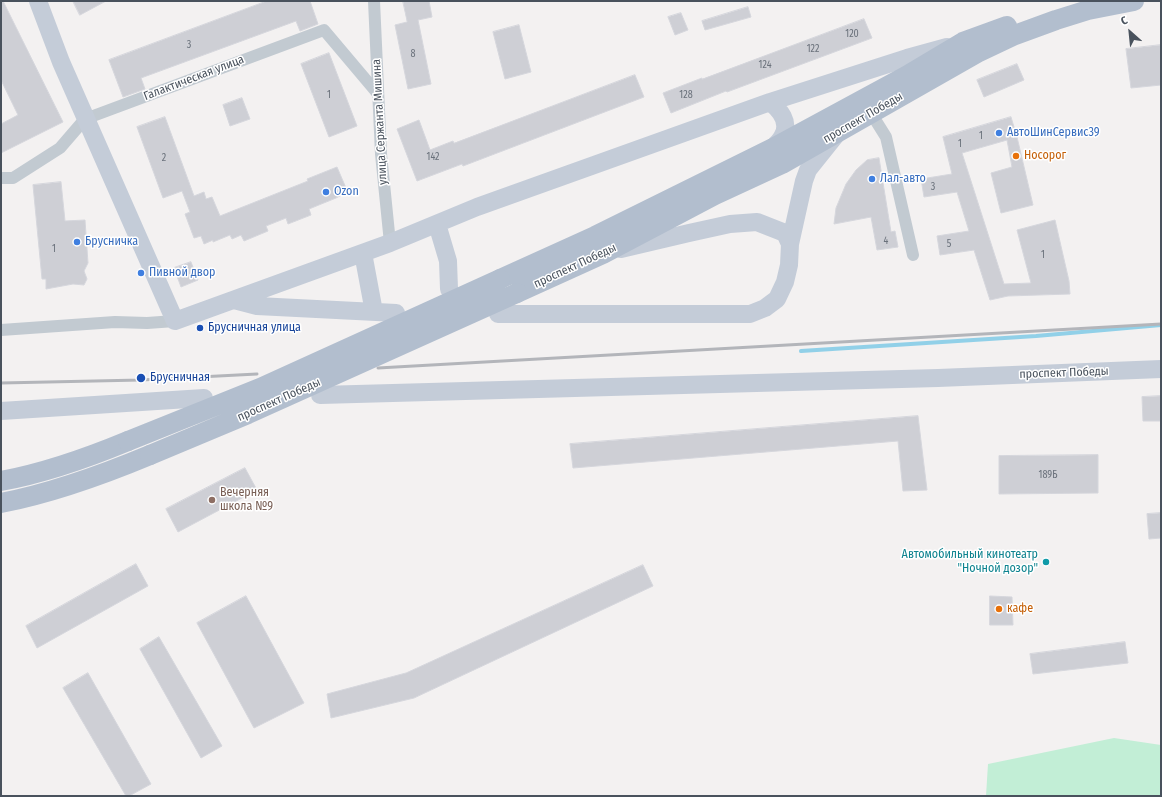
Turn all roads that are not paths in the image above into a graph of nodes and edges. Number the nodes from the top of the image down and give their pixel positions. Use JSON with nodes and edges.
{"nodes":[{"id":1,"x":38,"y":1,"type":"edge"},
{"id":2,"x":374,"y":1,"type":"edge"},
{"id":3,"x":1073,"y":1,"type":"edge"},
{"id":4,"x":1134,"y":1,"type":"edge"},
{"id":5,"x":963,"y":42,"type":"junction"},
{"id":6,"x":378,"y":94,"type":"junction"},
{"id":7,"x":770,"y":102,"type":"junction"},
{"id":8,"x":871,"y":113,"type":"junction"},
{"id":9,"x":85,"y":119,"type":"junction"},
{"id":10,"x":839,"y":132,"type":"junction"},
{"id":11,"x":773,"y":148,"type":"junction"},
{"id":12,"x":1,"y":178,"type":"edge"},
{"id":13,"x":437,"y":224,"type":"junction"},
{"id":14,"x":390,"y":242,"type":"junction"},
{"id":15,"x":790,"y":244,"type":"junction"},
{"id":16,"x":363,"y":253,"type":"junction"},
{"id":17,"x":603,"y":254,"type":"junction"},
{"id":18,"x":913,"y":255,"type":"dead end"},
{"id":19,"x":449,"y":289,"type":"dead end"},
{"id":20,"x":234,"y":300,"type":"junction"},
{"id":21,"x":374,"y":312,"type":"junction"},
{"id":22,"x":396,"y":313,"type":"dead end"},
{"id":23,"x":498,"y":314,"type":"dead end"},
{"id":24,"x":175,"y":321,"type":"junction"},
{"id":25,"x":1,"y":330,"type":"edge"},
{"id":26,"x":1161,"y":369,"type":"edge"},
{"id":27,"x":320,"y":394,"type":"dead end"},
{"id":28,"x":204,"y":398,"type":"dead end"},
{"id":29,"x":1,"y":411,"type":"edge"},
{"id":30,"x":1,"y":481,"type":"edge"},
{"id":31,"x":1,"y":503,"type":"edge"}],
"edges":[{"from":1,"to":9,"type":"street"},
{"from":2,"to":6,"type":"street","name":"улица Сержанта Мишина"},
{"from":3,"to":5,"type":"main road","name":"проспект Победы"},
{"from":4,"to":8,"type":"main road","name":"проспект Победы"},
{"from":5,"to":7,"type":"street"},
{"from":5,"to":11,"type":"main road","name":"проспект Победы"},
{"from":6,"to":9,"type":"street","name":"Галактическая улица"},
{"from":6,"to":14,"type":"street","name":"улица Сержанта Мишина"},
{"from":7,"to":11,"type":"street"},
{"from":7,"to":13,"type":"street"},
{"from":8,"to":10,"type":"main road","name":"проспект Победы"},
{"from":8,"to":18,"type":"street"},
{"from":9,"to":12,"type":"street","name":"Галактическая улица"},
{"from":9,"to":24,"type":"street"},
{"from":10,"to":15,"type":"street"},
{"from":10,"to":17,"type":"main road","name":"проспект Победы"},
{"from":11,"to":30,"type":"main road","name":"проспект Победы","bridge":true},
{"from":13,"to":14,"type":"street"},
{"from":13,"to":19,"type":"street"},
{"from":14,"to":16,"type":"street"},
{"from":15,"to":17,"type":"street"},
{"from":15,"to":23,"type":"street"},
{"from":16,"to":20,"type":"street"},
{"from":16,"to":21,"type":"street"},
{"from":17,"to":31,"type":"main road","name":"проспект Победы","bridge":true},
{"from":20,"to":21,"type":"street"},
{"from":20,"to":24,"type":"street"},
{"from":21,"to":22,"type":"street"},
{"from":24,"to":25,"type":"street"},
{"from":26,"to":27,"type":"street","name":"проспект Победы"},
{"from":28,"to":29,"type":"street"}]}
